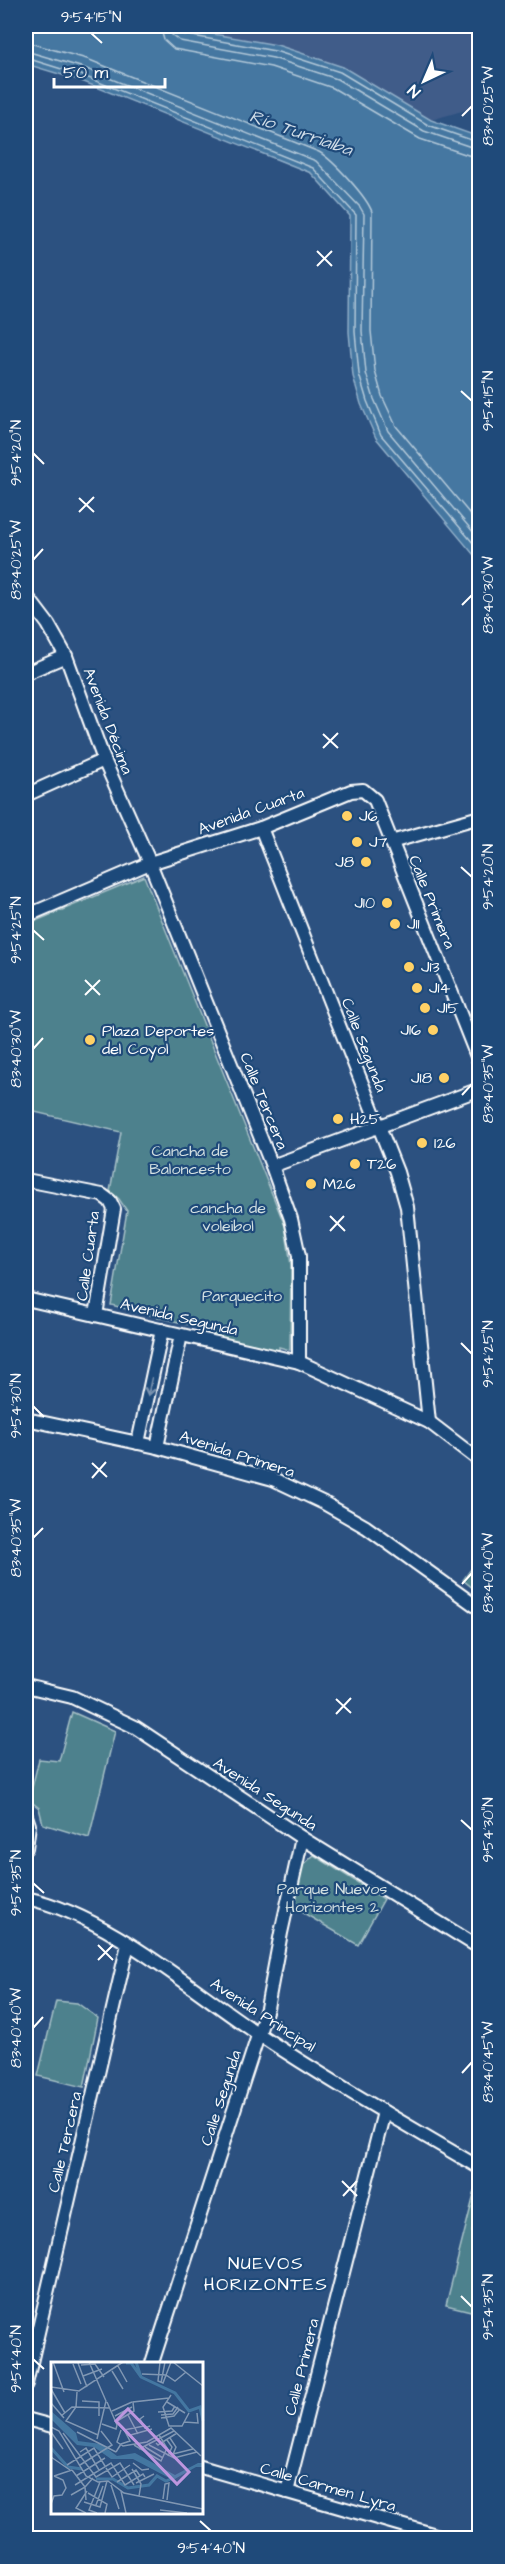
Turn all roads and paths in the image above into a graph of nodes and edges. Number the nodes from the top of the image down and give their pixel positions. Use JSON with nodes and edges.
{"nodes":[{"id":1,"x":26,"y":595,"type":"edge"},
{"id":2,"x":66,"y":656,"type":"junction"},
{"id":3,"x":26,"y":673,"type":"edge"},
{"id":4,"x":104,"y":760,"type":"junction"},
{"id":5,"x":363,"y":790,"type":"joint"},
{"id":6,"x":26,"y":795,"type":"edge"},
{"id":7,"x":480,"y":817,"type":"edge"},
{"id":8,"x":261,"y":828,"type":"junction"},
{"id":9,"x":391,"y":842,"type":"junction"},
{"id":10,"x":150,"y":863,"type":"junction"},
{"id":11,"x":26,"y":916,"type":"edge"},
{"id":12,"x":480,"y":1064,"type":"edge"},
{"id":13,"x":480,"y":1089,"type":"edge"},
{"id":14,"x":378,"y":1126,"type":"junction"},
{"id":15,"x":272,"y":1166,"type":"junction"},
{"id":16,"x":26,"y":1180,"type":"edge"},
{"id":17,"x":26,"y":1299,"type":"edge"},
{"id":18,"x":96,"y":1315,"type":"junction"},
{"id":19,"x":162,"y":1330,"type":"junction"},
{"id":20,"x":181,"y":1335,"type":"junction"},
{"id":21,"x":299,"y":1362,"type":"junction"},
{"id":22,"x":26,"y":1419,"type":"edge"},
{"id":23,"x":429,"y":1422,"type":"junction"},
{"id":24,"x":138,"y":1443,"type":"junction"},
{"id":25,"x":157,"y":1447,"type":"junction"},
{"id":26,"x":480,"y":1461,"type":"edge"},
{"id":27,"x":480,"y":1609,"type":"edge"},
{"id":28,"x":26,"y":1686,"type":"edge"},
{"id":29,"x":26,"y":1816,"type":"edge"},
{"id":30,"x":302,"y":1838,"type":"junction"},
{"id":31,"x":26,"y":1848,"type":"edge"},
{"id":32,"x":26,"y":1898,"type":"edge"},
{"id":33,"x":128,"y":1944,"type":"junction"},
{"id":34,"x":480,"y":1948,"type":"edge"},
{"id":35,"x":259,"y":2034,"type":"junction"},
{"id":36,"x":384,"y":2112,"type":"junction"},
{"id":37,"x":480,"y":2168,"type":"edge"},
{"id":38,"x":152,"y":2362,"type":"edge"},
{"id":39,"x":26,"y":2384,"type":"edge"},
{"id":40,"x":26,"y":2419,"type":"edge"},
{"id":41,"x":51,"y":2426,"type":"edge"},
{"id":42,"x":202,"y":2467,"type":"edge"},
{"id":43,"x":287,"y":2492,"type":"junction"},
{"id":44,"x":446,"y":2538,"type":"edge"}],
"edges":[{"from":1,"to":2,"type":"street","name":"Avenida Décima"},
{"from":2,"to":3,"type":"street"},
{"from":2,"to":4,"type":"street","name":"Avenida Décima"},
{"from":4,"to":6,"type":"street"},
{"from":4,"to":10,"type":"street","name":"Avenida Décima"},
{"from":5,"to":8,"type":"street","name":"Avenida Cuarta"},
{"from":5,"to":9,"type":"street","name":"Calle Primera"},
{"from":7,"to":9,"type":"street"},
{"from":8,"to":10,"type":"street","name":"Avenida Cuarta"},
{"from":8,"to":14,"type":"street","name":"Calle Segunda"},
{"from":9,"to":12,"type":"street","name":"Calle Primera"},
{"from":10,"to":11,"type":"street","name":"Avenida Cuarta"},
{"from":10,"to":15,"type":"street","name":"Calle Tercera"},
{"from":13,"to":14,"type":"street"},
{"from":14,"to":15,"type":"street"},
{"from":14,"to":23,"type":"street","name":"Calle Segunda"},
{"from":15,"to":21,"type":"street","name":"Calle Tercera"},
{"from":16,"to":18,"type":"street","name":"Calle Cuarta"},
{"from":17,"to":18,"type":"street","name":"Avenida Segunda"},
{"from":18,"to":19,"type":"street","name":"Avenida Segunda"},
{"from":19,"to":20,"type":"street","name":"Avenida Segunda"},
{"from":19,"to":24,"type":"street","one_way":true},
{"from":20,"to":21,"type":"street","name":"Avenida Segunda"},
{"from":20,"to":25,"type":"street"},
{"from":21,"to":23,"type":"street","name":"Avenida Segunda"},
{"from":22,"to":24,"type":"street","name":"Avenida Primera"},
{"from":23,"to":26,"type":"street","name":"Avenida Segunda"},
{"from":24,"to":25,"type":"street","name":"Avenida Primera"},
{"from":25,"to":27,"type":"street","name":"Avenida Primera"},
{"from":28,"to":30,"type":"street","name":"Avenida Segunda"},
{"from":29,"to":31,"type":"street"},
{"from":30,"to":34,"type":"street","name":"Avenida Segunda"},
{"from":30,"to":35,"type":"street","name":"Calle Segunda"},
{"from":32,"to":33,"type":"street","name":"Avenida Principal"},
{"from":33,"to":35,"type":"street","name":"Avenida Principal"},
{"from":33,"to":39,"type":"street","name":"Calle Tercera"},
{"from":35,"to":36,"type":"street","name":"Avenida Principal"},
{"from":35,"to":38,"type":"street","name":"Calle Segunda"},
{"from":36,"to":37,"type":"street","name":"Avenida Principal"},
{"from":36,"to":43,"type":"street","name":"Calle Primera"},
{"from":40,"to":41,"type":"street"},
{"from":42,"to":43,"type":"street","name":"Calle Carmen Lyra"},
{"from":43,"to":44,"type":"street","name":"Calle Carmen Lyra"}]}
